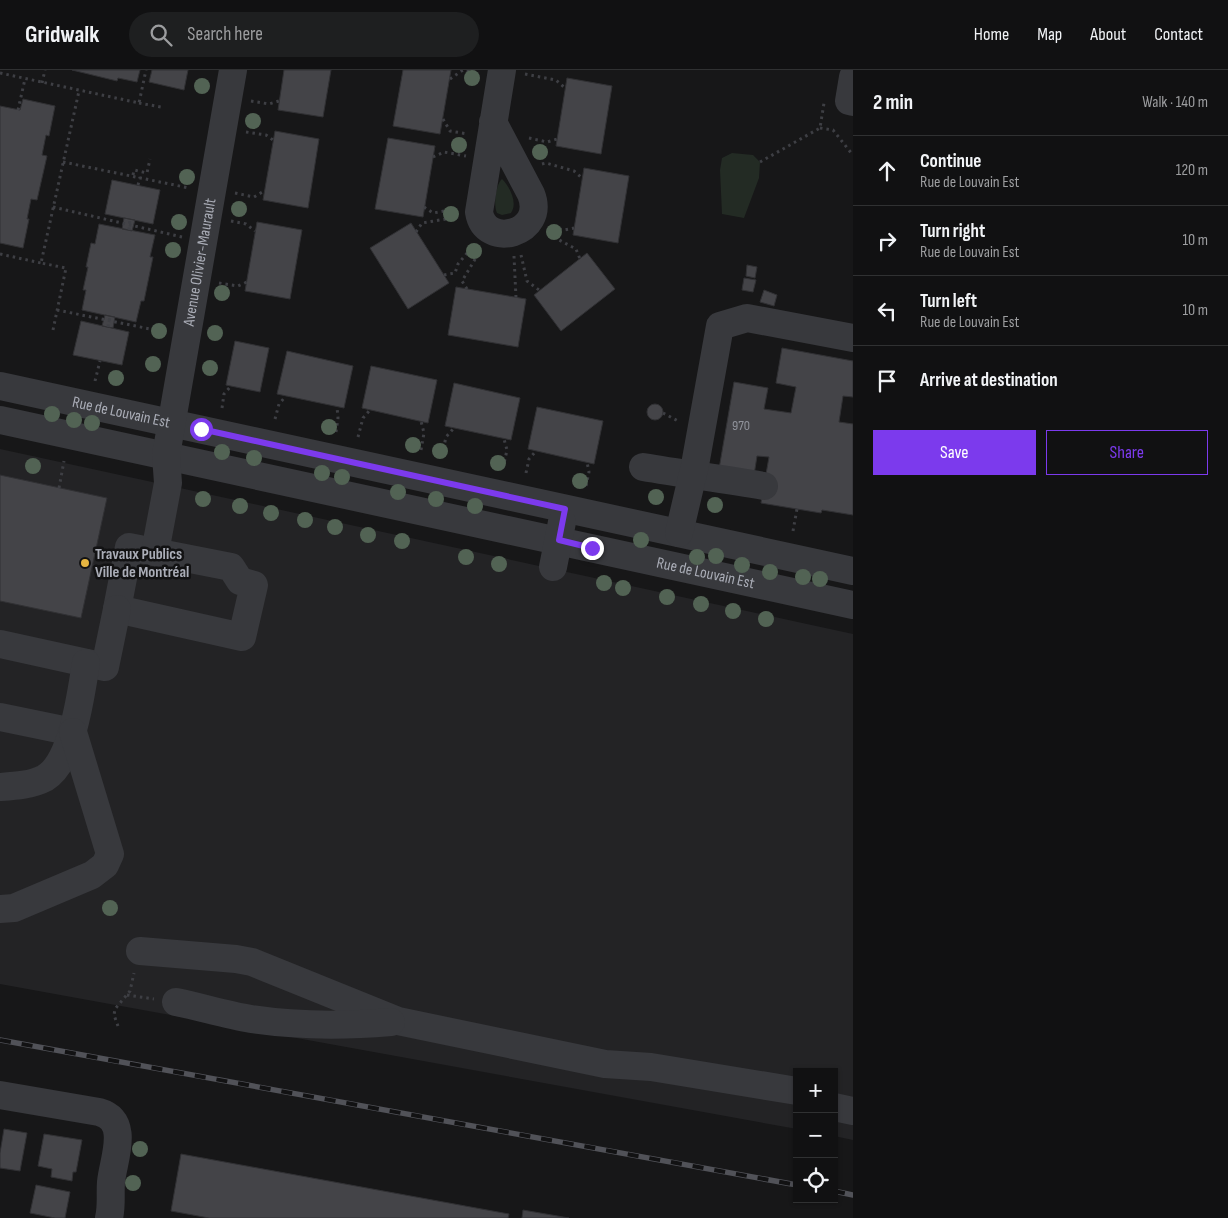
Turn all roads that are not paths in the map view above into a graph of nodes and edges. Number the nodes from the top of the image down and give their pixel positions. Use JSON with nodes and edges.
{"nodes":[{"id":1,"x":233,"y":70,"type":"edge"},
{"id":2,"x":501,"y":72,"type":"edge"},
{"id":3,"x":853,"y":77,"type":"edge"},
{"id":4,"x":853,"y":102,"type":"edge"},
{"id":5,"x":493,"y":122,"type":"dead end"},
{"id":6,"x":853,"y":338,"type":"edge"},
{"id":7,"x":0,"y":386,"type":"edge"},
{"id":8,"x":0,"y":420,"type":"edge"},
{"id":9,"x":171,"y":422,"type":"junction"},
{"id":10,"x":166,"y":455,"type":"junction"},
{"id":11,"x":643,"y":467,"type":"dead end"},
{"id":12,"x":691,"y":480,"type":"junction"},
{"id":13,"x":763,"y":492,"type":"dead end"},
{"id":14,"x":565,"y":509,"type":"junction"},
{"id":15,"x":678,"y":533,"type":"junction"},
{"id":16,"x":559,"y":540,"type":"junction"},
{"id":17,"x":155,"y":552,"type":"junction"},
{"id":18,"x":553,"y":567,"type":"dead end"},
{"id":19,"x":853,"y":571,"type":"edge"},
{"id":20,"x":853,"y":605,"type":"edge"},
{"id":21,"x":117,"y":609,"type":"junction"},
{"id":22,"x":0,"y":644,"type":"edge"},
{"id":23,"x":86,"y":663,"type":"junction"},
{"id":24,"x":0,"y":716,"type":"edge"},
{"id":25,"x":73,"y":732,"type":"junction"},
{"id":26,"x":0,"y":787,"type":"edge"},
{"id":27,"x":0,"y":909,"type":"edge"},
{"id":28,"x":140,"y":951,"type":"road end"},
{"id":29,"x":176,"y":1002,"type":"dead end"},
{"id":30,"x":398,"y":1021,"type":"junction"},
{"id":31,"x":793,"y":1090,"type":"edge"},
{"id":32,"x":1,"y":1102,"type":"edge"},
{"id":33,"x":838,"y":1108,"type":"edge"},
{"id":34,"x":853,"y":1111,"type":"edge"},
{"id":35,"x":110,"y":1218,"type":"edge"}],
"edges":[{"from":1,"to":9,"type":"street","name":"Avenue Olivier-Maurault"},
{"from":2,"to":5,"type":"street"},
{"from":3,"to":4,"type":"street"},
{"from":6,"to":12,"type":"street"},
{"from":7,"to":9,"type":"street","name":"Rue de Louvain Est"},
{"from":8,"to":10,"type":"street","name":"Rue de Louvain Est"},
{"from":9,"to":10,"type":"street","name":"Avenue Olivier-Maurault"},
{"from":9,"to":14,"type":"street","name":"Rue de Louvain Est"},
{"from":10,"to":16,"type":"street","name":"Rue de Louvain Est"},
{"from":10,"to":17,"type":"street","name":"Avenue Olivier-Maurault"},
{"from":11,"to":12,"type":"street"},
{"from":12,"to":13,"type":"street"},
{"from":12,"to":15,"type":"street"},
{"from":14,"to":15,"type":"street","name":"Rue de Louvain Est"},
{"from":14,"to":16,"type":"street"},
{"from":15,"to":19,"type":"street","name":"Rue de Louvain Est"},
{"from":16,"to":18,"type":"street"},
{"from":16,"to":20,"type":"street","name":"Rue de Louvain Est"},
{"from":17,"to":21,"type":"street"},
{"from":17,"to":21,"type":"street"},
{"from":21,"to":23,"type":"street"},
{"from":22,"to":23,"type":"street"},
{"from":23,"to":25,"type":"street"},
{"from":24,"to":25,"type":"street"},
{"from":25,"to":26,"type":"street"},
{"from":25,"to":27,"type":"street"},
{"from":28,"to":30,"type":"street"},
{"from":29,"to":30,"type":"street"},
{"from":30,"to":31,"type":"street"},
{"from":32,"to":35,"type":"street"},
{"from":33,"to":34,"type":"street"}]}
